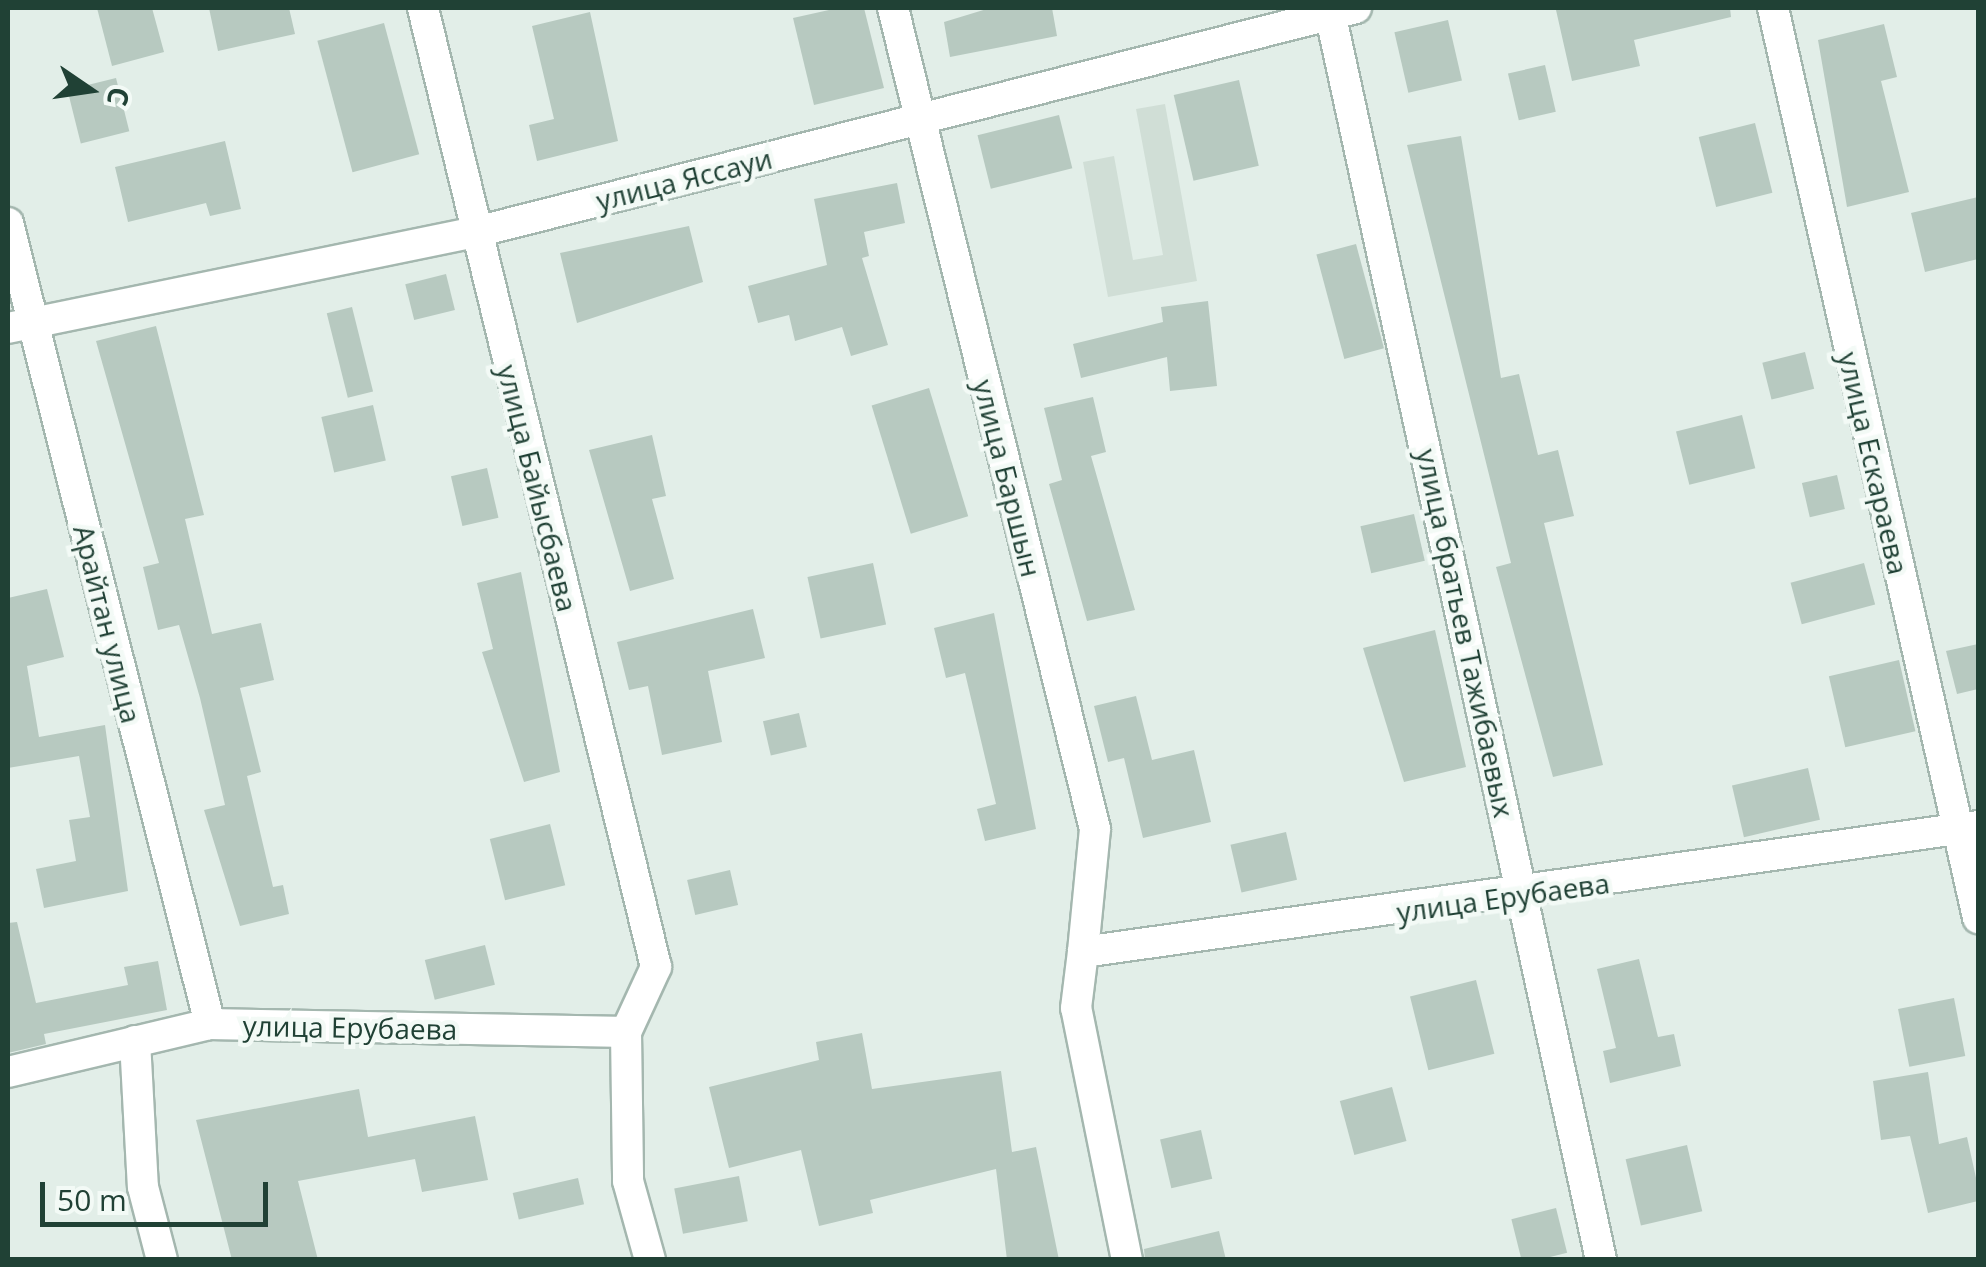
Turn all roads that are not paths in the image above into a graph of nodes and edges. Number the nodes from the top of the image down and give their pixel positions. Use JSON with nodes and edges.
{"nodes":[{"id":1,"x":423,"y":8,"type":"edge"},
{"id":2,"x":894,"y":8,"type":"edge"},
{"id":3,"x":1773,"y":8,"type":"edge"},
{"id":4,"x":1339,"y":10,"type":"edge"},
{"id":5,"x":918,"y":119,"type":"junction"},
{"id":6,"x":8,"y":224,"type":"edge"},
{"id":7,"x":476,"y":232,"type":"junction"},
{"id":8,"x":20,"y":325,"type":"edge"},
{"id":9,"x":1967,"y":828,"type":"edge"},
{"id":10,"x":1524,"y":895,"type":"junction"},
{"id":11,"x":1978,"y":918,"type":"edge"},
{"id":12,"x":1083,"y":952,"type":"junction"},
{"id":13,"x":210,"y":1024,"type":"junction"},
{"id":14,"x":626,"y":1032,"type":"junction"},
{"id":15,"x":135,"y":1042,"type":"junction"},
{"id":16,"x":8,"y":1072,"type":"edge"},
{"id":17,"x":162,"y":1260,"type":"edge"},
{"id":18,"x":650,"y":1260,"type":"edge"},
{"id":19,"x":1127,"y":1260,"type":"edge"},
{"id":20,"x":1601,"y":1260,"type":"edge"}],
"edges":[{"from":1,"to":7,"type":"street","name":"улица Байысбаева"},
{"from":2,"to":5,"type":"street","name":"улица Баршын"},
{"from":3,"to":9,"type":"street","name":"улица Ескараева"},
{"from":4,"to":5,"type":"street","name":"улица Яссауи"},
{"from":4,"to":10,"type":"street","name":"улица братьев Тажибаевых"},
{"from":5,"to":7,"type":"street","name":"улица Яссауи"},
{"from":5,"to":12,"type":"street","name":"улица Баршын"},
{"from":6,"to":8,"type":"street","name":"Арайтан улица"},
{"from":7,"to":8,"type":"street","name":"улица Яссауи"},
{"from":7,"to":14,"type":"street","name":"улица Байысбаева"},
{"from":8,"to":13,"type":"street","name":"Арайтан улица"},
{"from":9,"to":10,"type":"street","name":"улица Ерубаева"},
{"from":9,"to":11,"type":"street","name":"улица Ескараева"},
{"from":10,"to":12,"type":"street","name":"улица Ерубаева"},
{"from":10,"to":20,"type":"street","name":"улица братьев Тажибаевых"},
{"from":12,"to":19,"type":"street"},
{"from":13,"to":14,"type":"street","name":"улица Ерубаева"},
{"from":13,"to":15,"type":"street","name":"улица Ерубаева"},
{"from":14,"to":18,"type":"street"},
{"from":15,"to":16,"type":"street","name":"улица Ерубаева"},
{"from":15,"to":17,"type":"street"}]}
